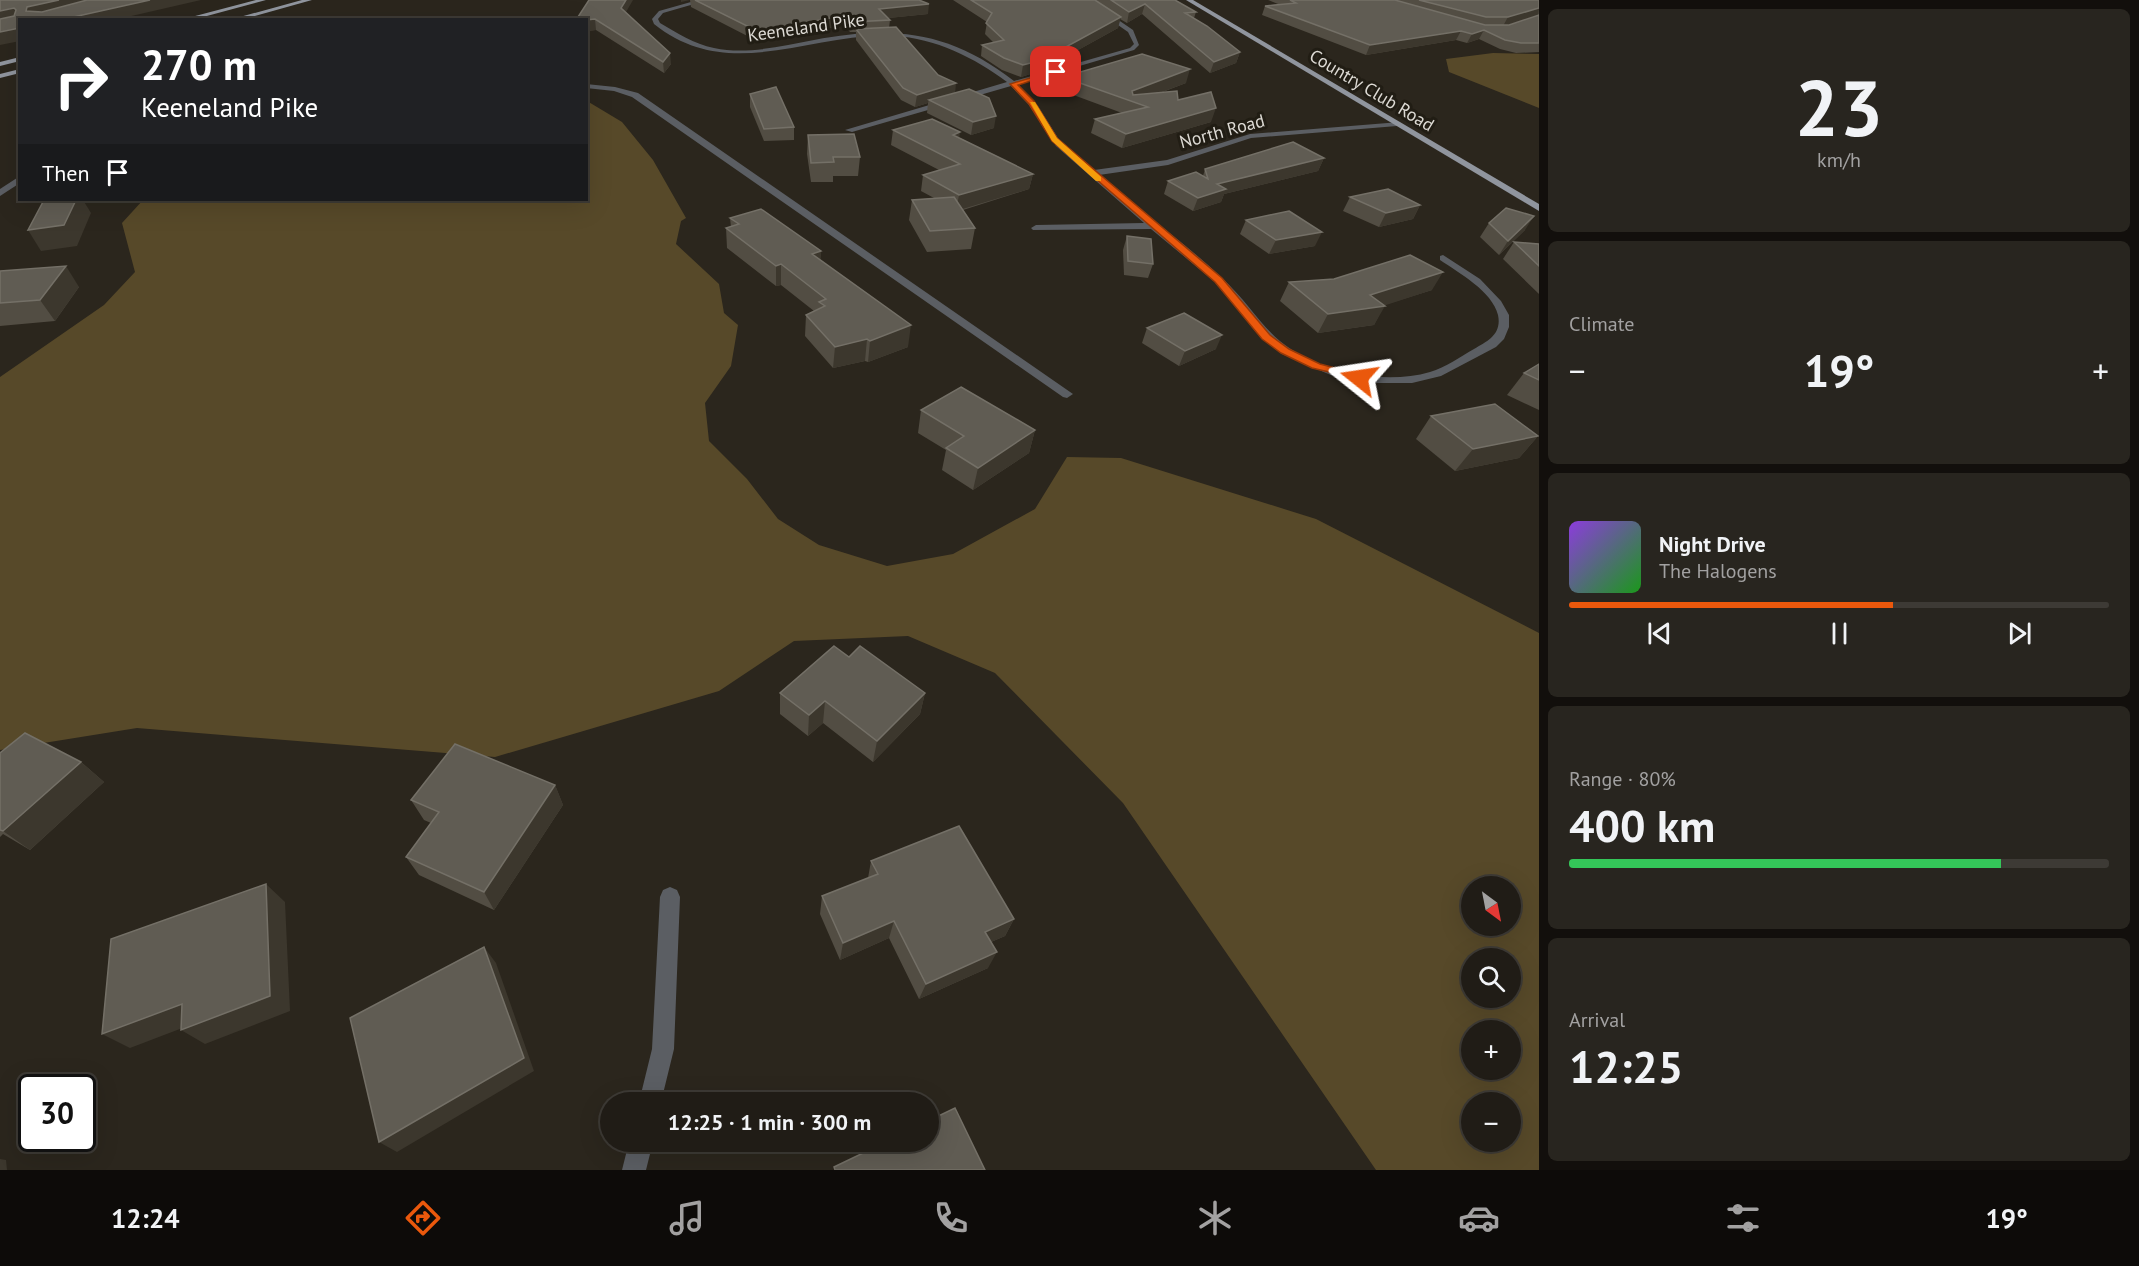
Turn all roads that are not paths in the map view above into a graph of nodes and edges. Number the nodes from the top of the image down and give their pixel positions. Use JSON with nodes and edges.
{"nodes":[{"id":1,"x":262,"y":0,"type":"edge"},
{"id":2,"x":309,"y":0,"type":"edge"},
{"id":3,"x":705,"y":0,"type":"edge"},
{"id":4,"x":1085,"y":0,"type":"edge"},
{"id":5,"x":1189,"y":0,"type":"edge"},
{"id":6,"x":191,"y":18,"type":"edge"},
{"id":7,"x":240,"y":18,"type":"edge"},
{"id":8,"x":927,"y":32,"type":"dead end"},
{"id":9,"x":920,"y":37,"type":"junction"},
{"id":10,"x":18,"y":60,"type":"edge"},
{"id":11,"x":0,"y":64,"type":"edge"},
{"id":12,"x":18,"y":72,"type":"edge"},
{"id":13,"x":0,"y":76,"type":"edge"},
{"id":14,"x":1013,"y":84,"type":"junction"},
{"id":15,"x":588,"y":86,"type":"edge"},
{"id":16,"x":1397,"y":124,"type":"junction"},
{"id":17,"x":849,"y":129,"type":"dead end"},
{"id":18,"x":1092,"y":173,"type":"junction"},
{"id":19,"x":18,"y":180,"type":"edge"},
{"id":20,"x":0,"y":193,"type":"edge"},
{"id":21,"x":1539,"y":208,"type":"edge"},
{"id":22,"x":1153,"y":226,"type":"junction"},
{"id":23,"x":1036,"y":228,"type":"dead end"},
{"id":24,"x":1443,"y":258,"type":"dead end"},
{"id":25,"x":1067,"y":394,"type":"dead end"},
{"id":26,"x":670,"y":897,"type":"dead end"},
{"id":27,"x":652,"y":1092,"type":"edge"},
{"id":28,"x":638,"y":1152,"type":"edge"},
{"id":29,"x":634,"y":1170,"type":"edge"}],
"edges":[{"from":1,"to":6,"type":"main road"},
{"from":2,"to":7,"type":"main road"},
{"from":3,"to":9,"type":"street","name":"Keeneland Pike"},
{"from":4,"to":14,"type":"street"},
{"from":5,"to":16,"type":"main road","name":"Country Club Road"},
{"from":8,"to":9,"type":"street"},
{"from":9,"to":14,"type":"street","name":"Keeneland Pike"},
{"from":10,"to":11,"type":"main road"},
{"from":12,"to":13,"type":"main road"},
{"from":14,"to":17,"type":"street"},
{"from":14,"to":18,"type":"street","name":"Keeneland Pike"},
{"from":15,"to":25,"type":"street"},
{"from":16,"to":18,"type":"street","name":"North Road"},
{"from":16,"to":21,"type":"main road","name":"Country Club Road"},
{"from":18,"to":22,"type":"street","name":"Keeneland Pike"},
{"from":19,"to":20,"type":"street"},
{"from":22,"to":23,"type":"street"},
{"from":22,"to":24,"type":"street","name":"Keeneland Pike"},
{"from":26,"to":27,"type":"street"},
{"from":28,"to":29,"type":"street"}]}
